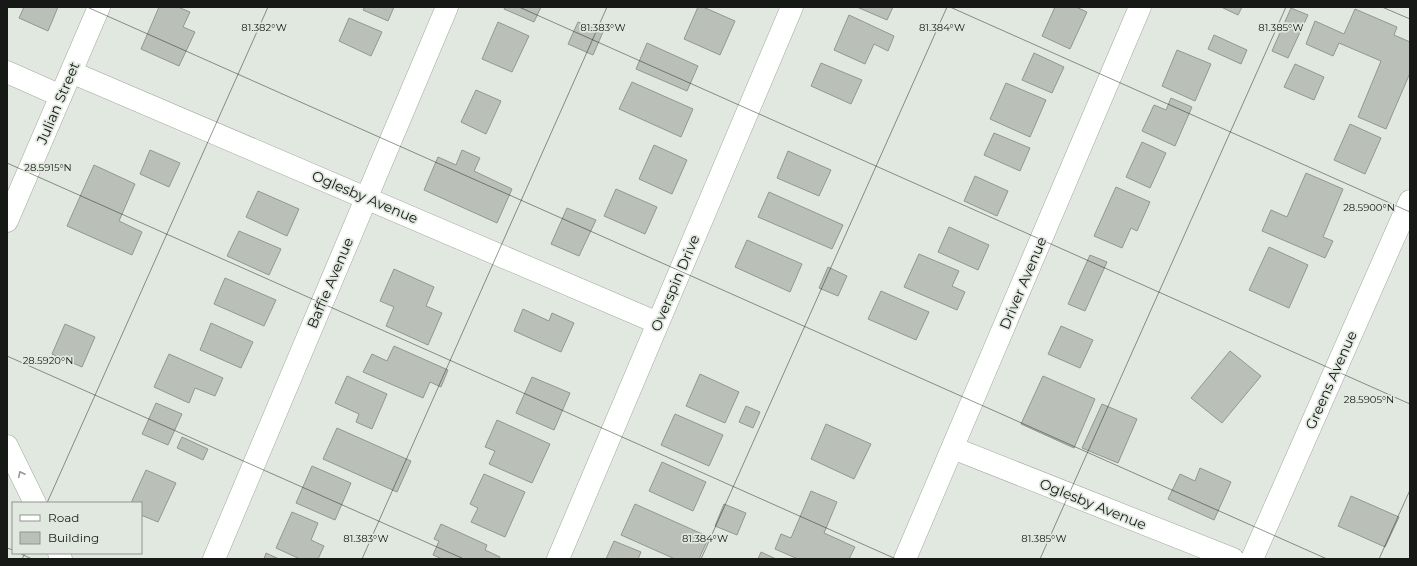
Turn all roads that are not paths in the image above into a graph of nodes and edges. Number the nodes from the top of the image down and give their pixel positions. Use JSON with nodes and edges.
{"nodes":[{"id":1,"x":99,"y":7,"type":"edge"},
{"id":2,"x":447,"y":7,"type":"edge"},
{"id":3,"x":792,"y":7,"type":"edge"},
{"id":4,"x":1140,"y":7,"type":"edge"},
{"id":5,"x":7,"y":72,"type":"edge"},
{"id":6,"x":71,"y":72,"type":"junction"},
{"id":7,"x":61,"y":96,"type":"junction"},
{"id":8,"x":366,"y":198,"type":"junction"},
{"id":9,"x":1410,"y":201,"type":"edge"},
{"id":10,"x":7,"y":221,"type":"edge"},
{"id":11,"x":658,"y":323,"type":"junction"},
{"id":12,"x":7,"y":446,"type":"edge"},
{"id":13,"x":953,"y":448,"type":"junction"},
{"id":14,"x":34,"y":502,"type":"edge"},
{"id":15,"x":214,"y":559,"type":"edge"},
{"id":16,"x":558,"y":559,"type":"edge"},
{"id":17,"x":905,"y":559,"type":"edge"},
{"id":18,"x":1233,"y":559,"type":"edge"},
{"id":19,"x":1252,"y":559,"type":"edge"}],
"edges":[{"from":1,"to":6,"type":"main road","name":"Julian Street"},
{"from":2,"to":8,"type":"main road","name":"Baffie Avenue"},
{"from":3,"to":11,"type":"main road","name":"Overspin Drive"},
{"from":4,"to":13,"type":"main road","name":"Driver Avenue"},
{"from":5,"to":7,"type":"main road"},
{"from":6,"to":7,"type":"main road","name":"Julian Street"},
{"from":6,"to":8,"type":"main road","name":"Oglesby Avenue"},
{"from":7,"to":10,"type":"main road","name":"Julian Street"},
{"from":8,"to":11,"type":"main road","name":"Oglesby Avenue"},
{"from":8,"to":15,"type":"main road","name":"Baffie Avenue"},
{"from":9,"to":19,"type":"main road","name":"Greens Avenue"},
{"from":11,"to":16,"type":"main road","name":"Overspin Drive"},
{"from":14,"to":12,"type":"main road","one_way":true},
{"from":13,"to":17,"type":"main road","name":"Driver Avenue"},
{"from":13,"to":18,"type":"main road","name":"Oglesby Avenue"}]}
